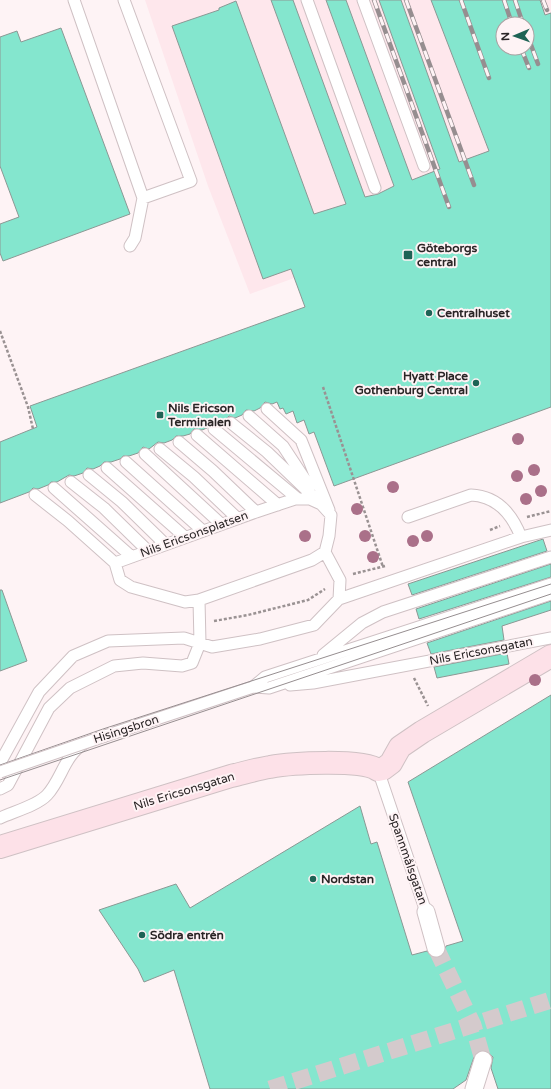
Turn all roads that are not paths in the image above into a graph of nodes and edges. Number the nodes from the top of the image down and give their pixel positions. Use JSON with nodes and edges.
{"nodes":[{"id":1,"x":74,"y":0,"type":"edge"},
{"id":2,"x":124,"y":0,"type":"edge"},
{"id":3,"x":307,"y":0,"type":"edge"},
{"id":4,"x":363,"y":0,"type":"edge"},
{"id":5,"x":424,"y":166,"type":"dead end"},
{"id":6,"x":375,"y":188,"type":"dead end"},
{"id":7,"x":143,"y":198,"type":"junction"},
{"id":8,"x":130,"y":246,"type":"dead end"},
{"id":9,"x":267,"y":410,"type":"dead end"},
{"id":10,"x":249,"y":416,"type":"dead end"},
{"id":11,"x":231,"y":423,"type":"dead end"},
{"id":12,"x":214,"y":429,"type":"dead end"},
{"id":13,"x":197,"y":436,"type":"dead end"},
{"id":14,"x":179,"y":442,"type":"dead end"},
{"id":15,"x":160,"y":449,"type":"dead end"},
{"id":16,"x":145,"y":454,"type":"dead end"},
{"id":17,"x":126,"y":462,"type":"dead end"},
{"id":18,"x":107,"y":468,"type":"dead end"},
{"id":19,"x":89,"y":475,"type":"dead end"},
{"id":20,"x":71,"y":482,"type":"dead end"},
{"id":21,"x":54,"y":488,"type":"dead end"},
{"id":22,"x":35,"y":495,"type":"dead end"},
{"id":23,"x":298,"y":499,"type":"junction"},
{"id":24,"x":321,"y":504,"type":"junction"},
{"id":25,"x":278,"y":505,"type":"junction"},
{"id":26,"x":256,"y":512,"type":"junction"},
{"id":27,"x":330,"y":514,"type":"junction"},
{"id":28,"x":408,"y":517,"type":"dead end"},
{"id":29,"x":237,"y":518,"type":"junction"},
{"id":30,"x":221,"y":524,"type":"junction"},
{"id":31,"x":551,"y":530,"type":"edge"},
{"id":32,"x":202,"y":531,"type":"junction"},
{"id":33,"x":185,"y":537,"type":"junction"},
{"id":34,"x":521,"y":537,"type":"junction"},
{"id":35,"x":165,"y":544,"type":"junction"},
{"id":36,"x":148,"y":551,"type":"junction"},
{"id":37,"x":325,"y":552,"type":"junction"},
{"id":38,"x":551,"y":556,"type":"edge"},
{"id":39,"x":132,"y":557,"type":"junction"},
{"id":40,"x":115,"y":563,"type":"junction"},
{"id":41,"x":551,"y":584,"type":"edge"},
{"id":42,"x":551,"y":594,"type":"edge"},
{"id":43,"x":339,"y":599,"type":"junction"},
{"id":44,"x":199,"y":600,"type":"junction"},
{"id":45,"x":551,"y":638,"type":"edge"},
{"id":46,"x":200,"y":643,"type":"junction"},
{"id":47,"x":551,"y":656,"type":"edge"},
{"id":48,"x":319,"y":659,"type":"junction"},
{"id":49,"x":253,"y":687,"type":"junction"},
{"id":50,"x":269,"y":688,"type":"junction"},
{"id":51,"x":105,"y":736,"type":"junction"},
{"id":52,"x":0,"y":763,"type":"edge"},
{"id":53,"x":375,"y":768,"type":"junction"},
{"id":54,"x":0,"y":772,"type":"edge"},
{"id":55,"x":0,"y":789,"type":"edge"},
{"id":56,"x":0,"y":818,"type":"edge"},
{"id":57,"x":0,"y":846,"type":"edge"},
{"id":58,"x":426,"y":912,"type":"joint"},
{"id":59,"x":436,"y":948,"type":"tunnel mouth"},
{"id":60,"x":483,"y":1060,"type":"tunnel mouth"},
{"id":61,"x":474,"y":1089,"type":"edge"}],
"edges":[{"from":1,"to":7,"type":"lane"},
{"from":2,"to":7,"type":"lane"},
{"from":3,"to":6,"type":"lane"},
{"from":4,"to":5,"type":"lane"},
{"from":7,"to":8,"type":"lane"},
{"from":9,"to":27,"type":"lane"},
{"from":10,"to":24,"type":"lane"},
{"from":11,"to":24,"type":"lane"},
{"from":12,"to":23,"type":"lane"},
{"from":13,"to":25,"type":"lane"},
{"from":14,"to":26,"type":"lane"},
{"from":15,"to":29,"type":"lane"},
{"from":16,"to":30,"type":"lane"},
{"from":17,"to":32,"type":"lane"},
{"from":18,"to":33,"type":"lane"},
{"from":19,"to":35,"type":"lane"},
{"from":20,"to":36,"type":"lane"},
{"from":21,"to":39,"type":"lane"},
{"from":22,"to":40,"type":"lane"},
{"from":23,"to":24,"type":"lane","name":"Nils Ericsonsplatsen"},
{"from":23,"to":25,"type":"lane","name":"Nils Ericsonsplatsen"},
{"from":24,"to":27,"type":"lane"},
{"from":25,"to":26,"type":"lane","name":"Nils Ericsonsplatsen"},
{"from":26,"to":29,"type":"lane","name":"Nils Ericsonsplatsen"},
{"from":27,"to":37,"type":"lane"},
{"from":28,"to":34,"type":"lane"},
{"from":29,"to":30,"type":"lane","name":"Nils Ericsonsplatsen"},
{"from":30,"to":32,"type":"lane","name":"Nils Ericsonsplatsen"},
{"from":31,"to":34,"type":"lane"},
{"from":32,"to":33,"type":"lane","name":"Nils Ericsonsplatsen"},
{"from":33,"to":35,"type":"lane","name":"Nils Ericsonsplatsen"},
{"from":34,"to":43,"type":"lane"},
{"from":35,"to":36,"type":"lane","name":"Nils Ericsonsplatsen"},
{"from":36,"to":39,"type":"lane","name":"Nils Ericsonsplatsen"},
{"from":37,"to":43,"type":"lane"},
{"from":37,"to":44,"type":"lane"},
{"from":38,"to":48,"type":"lane"},
{"from":39,"to":40,"type":"lane","name":"Nils Ericsonsplatsen"},
{"from":40,"to":44,"type":"lane"},
{"from":41,"to":48,"type":"lane","name":"Hisingsbron"},
{"from":42,"to":50,"type":"lane","name":"Hisingsbron"},
{"from":43,"to":46,"type":"lane"},
{"from":44,"to":46,"type":"lane"},
{"from":45,"to":50,"type":"lane","name":"Nils Ericsonsgatan"},
{"from":46,"to":52,"type":"lane"},
{"from":46,"to":55,"type":"lane"},
{"from":47,"to":53,"type":"main road","name":"Nils Ericsonsgatan"},
{"from":48,"to":49,"type":"lane","name":"Hisingsbron"},
{"from":49,"to":50,"type":"lane","name":"Hisingsbron"},
{"from":49,"to":51,"type":"lane","name":"Hisingsbron"},
{"from":51,"to":54,"type":"lane","name":"Hisingsbron","bridge":true},
{"from":51,"to":56,"type":"lane"},
{"from":53,"to":57,"type":"main road","name":"Nils Ericsonsgatan"},
{"from":53,"to":58,"type":"lane","name":"Spannmålsgatan"},
{"from":58,"to":59,"type":"street","name":"Spannmålsgatan"},
{"from":60,"to":61,"type":"street"}]}
